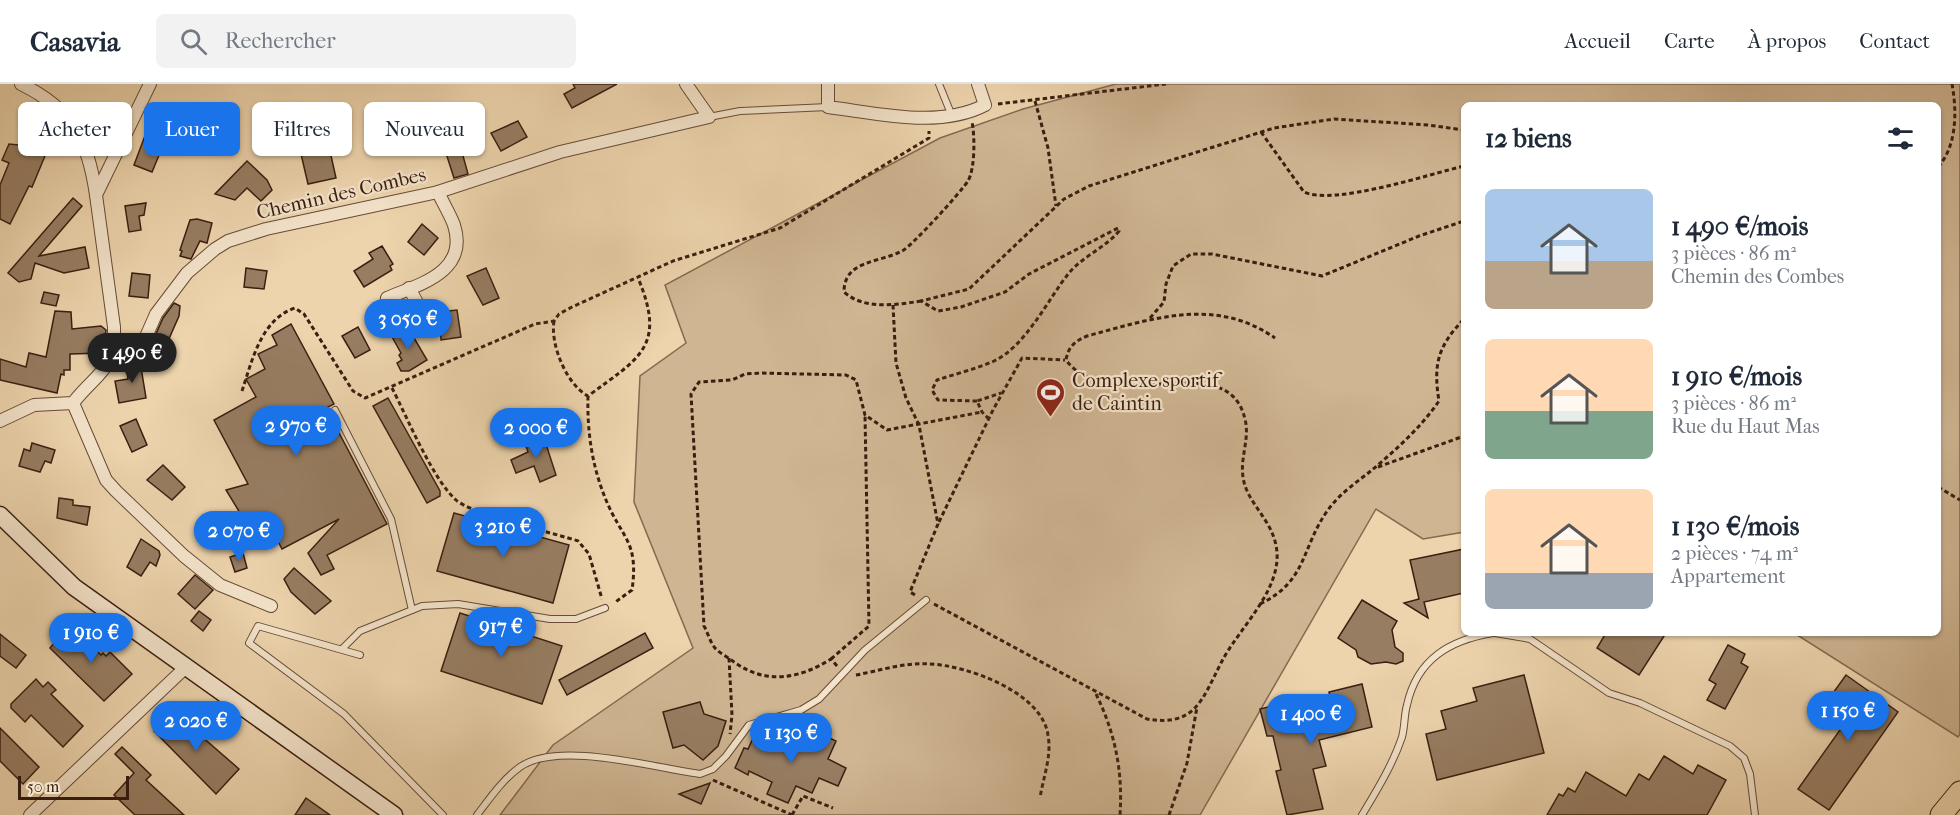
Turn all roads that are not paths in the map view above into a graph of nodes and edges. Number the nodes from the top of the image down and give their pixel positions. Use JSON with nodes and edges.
{"nodes":[{"id":1,"x":21,"y":84,"type":"edge"},
{"id":2,"x":150,"y":84,"type":"edge"},
{"id":3,"x":686,"y":84,"type":"edge"},
{"id":4,"x":828,"y":84,"type":"edge"},
{"id":5,"x":939,"y":84,"type":"edge"},
{"id":6,"x":978,"y":84,"type":"edge"},
{"id":7,"x":828,"y":107,"type":"junction"},
{"id":8,"x":952,"y":116,"type":"junction"},
{"id":9,"x":709,"y":117,"type":"junction"},
{"id":10,"x":438,"y":192,"type":"junction"},
{"id":11,"x":96,"y":195,"type":"junction"},
{"id":12,"x":409,"y":288,"type":"junction"},
{"id":13,"x":387,"y":298,"type":"dead end"},
{"id":14,"x":420,"y":308,"type":"dead end"},
{"id":15,"x":110,"y":361,"type":"junction"},
{"id":16,"x":73,"y":403,"type":"junction"},
{"id":17,"x":335,"y":410,"type":"dead end"},
{"id":18,"x":0,"y":421,"type":"edge"},
{"id":19,"x":0,"y":515,"type":"edge"},
{"id":20,"x":926,"y":600,"type":"road end"},
{"id":21,"x":271,"y":606,"type":"dead end"},
{"id":22,"x":605,"y":608,"type":"road end"},
{"id":23,"x":412,"y":610,"type":"junction"},
{"id":24,"x":1477,"y":636,"type":"edge"},
{"id":25,"x":1512,"y":636,"type":"edge"},
{"id":26,"x":342,"y":649,"type":"junction"},
{"id":27,"x":360,"y":655,"type":"dead end"},
{"id":28,"x":186,"y":666,"type":"junction"},
{"id":29,"x":1959,"y":793,"type":"edge"},
{"id":30,"x":30,"y":815,"type":"edge"},
{"id":31,"x":394,"y":815,"type":"edge"},
{"id":32,"x":443,"y":815,"type":"edge"},
{"id":33,"x":477,"y":815,"type":"edge"},
{"id":34,"x":1362,"y":815,"type":"edge"},
{"id":35,"x":1755,"y":815,"type":"edge"},
{"id":36,"x":1939,"y":815,"type":"edge"}],
"edges":[{"from":1,"to":11,"type":"street"},
{"from":2,"to":11,"type":"street"},
{"from":3,"to":9,"type":"street"},
{"from":4,"to":7,"type":"street"},
{"from":5,"to":8,"type":"lane"},
{"from":6,"to":8,"type":"street","name":"Chemin des Combes"},
{"from":7,"to":8,"type":"street","name":"Chemin des Combes"},
{"from":7,"to":9,"type":"lane","name":"Chemin des Combes"},
{"from":9,"to":10,"type":"street","name":"Chemin des Combes"},
{"from":10,"to":12,"type":"street"},
{"from":10,"to":15,"type":"street","name":"Chemin des Combes"},
{"from":11,"to":15,"type":"street"},
{"from":12,"to":13,"type":"street"},
{"from":12,"to":14,"type":"street"},
{"from":15,"to":16,"type":"street"},
{"from":16,"to":18,"type":"street"},
{"from":16,"to":21,"type":"street"},
{"from":17,"to":23,"type":"lane"},
{"from":19,"to":28,"type":"main road"},
{"from":20,"to":33,"type":"lane"},
{"from":22,"to":23,"type":"lane"},
{"from":23,"to":26,"type":"lane"},
{"from":24,"to":34,"type":"lane"},
{"from":25,"to":35,"type":"lane"},
{"from":26,"to":27,"type":"lane"},
{"from":26,"to":32,"type":"lane"},
{"from":28,"to":30,"type":"street"},
{"from":28,"to":31,"type":"main road"},
{"from":29,"to":36,"type":"highway"}]}
